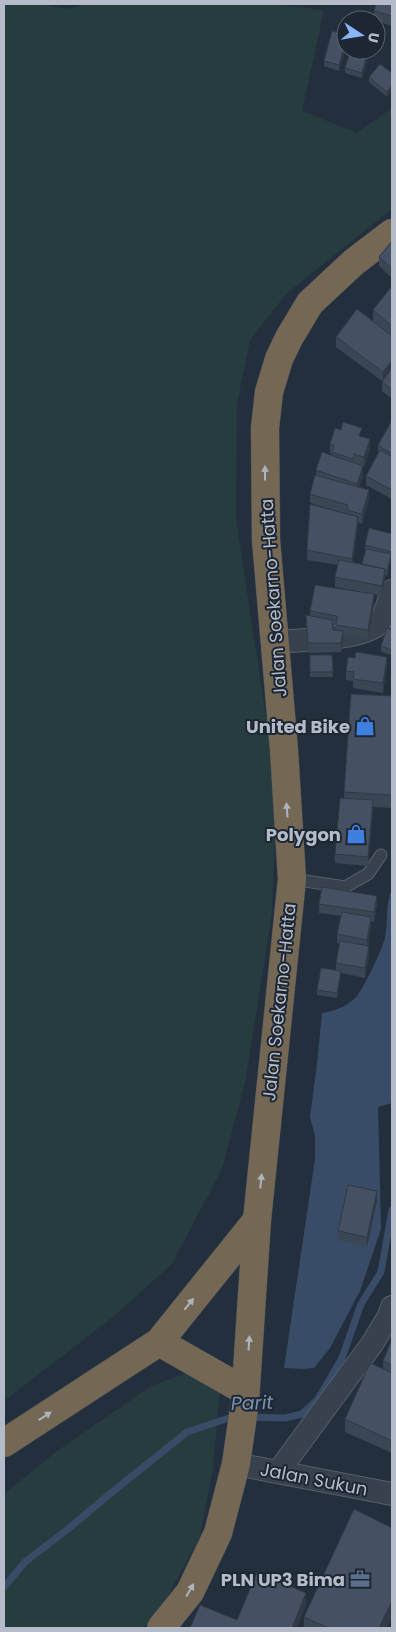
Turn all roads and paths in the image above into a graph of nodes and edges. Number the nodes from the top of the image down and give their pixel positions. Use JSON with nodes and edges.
{"nodes":[{"id":1,"x":392,"y":232,"type":"edge"},
{"id":2,"x":392,"y":591,"type":"edge"},
{"id":3,"x":274,"y":642,"type":"junction"},
{"id":4,"x":381,"y":856,"type":"dead end"},
{"id":5,"x":292,"y":880,"type":"junction"},
{"id":6,"x":257,"y":1220,"type":"junction"},
{"id":7,"x":392,"y":1307,"type":"edge"},
{"id":8,"x":159,"y":1342,"type":"junction"},
{"id":9,"x":245,"y":1396,"type":"junction"},
{"id":10,"x":4,"y":1443,"type":"edge"},
{"id":11,"x":238,"y":1452,"type":"junction"},
{"id":12,"x":278,"y":1472,"type":"junction"},
{"id":13,"x":392,"y":1494,"type":"edge"},
{"id":14,"x":160,"y":1628,"type":"edge"}],
"edges":[{"from":3,"to":1,"type":"highway","name":"Jalan Soekarno-Hatta","one_way":true},
{"from":2,"to":3,"type":"street"},
{"from":5,"to":3,"type":"highway","name":"Jalan Soekarno-Hatta","one_way":true},
{"from":4,"to":5,"type":"lane"},
{"from":6,"to":5,"type":"highway","name":"Jalan Soekarno-Hatta","one_way":true},
{"from":8,"to":6,"type":"highway","one_way":true},
{"from":9,"to":6,"type":"highway","name":"Jalan Soekarno-Hatta","one_way":true},
{"from":7,"to":12,"type":"street"},
{"from":8,"to":9,"type":"highway"},
{"from":10,"to":8,"type":"highway","one_way":true},
{"from":9,"to":11,"type":"highway","name":"Jalan Soekarno-Hatta"},
{"from":11,"to":12,"type":"street","name":"Jalan Sukun"},
{"from":14,"to":11,"type":"highway","name":"Jalan Soekarno-Hatta","one_way":true},
{"from":12,"to":13,"type":"street","name":"Jalan Sukun"}]}
